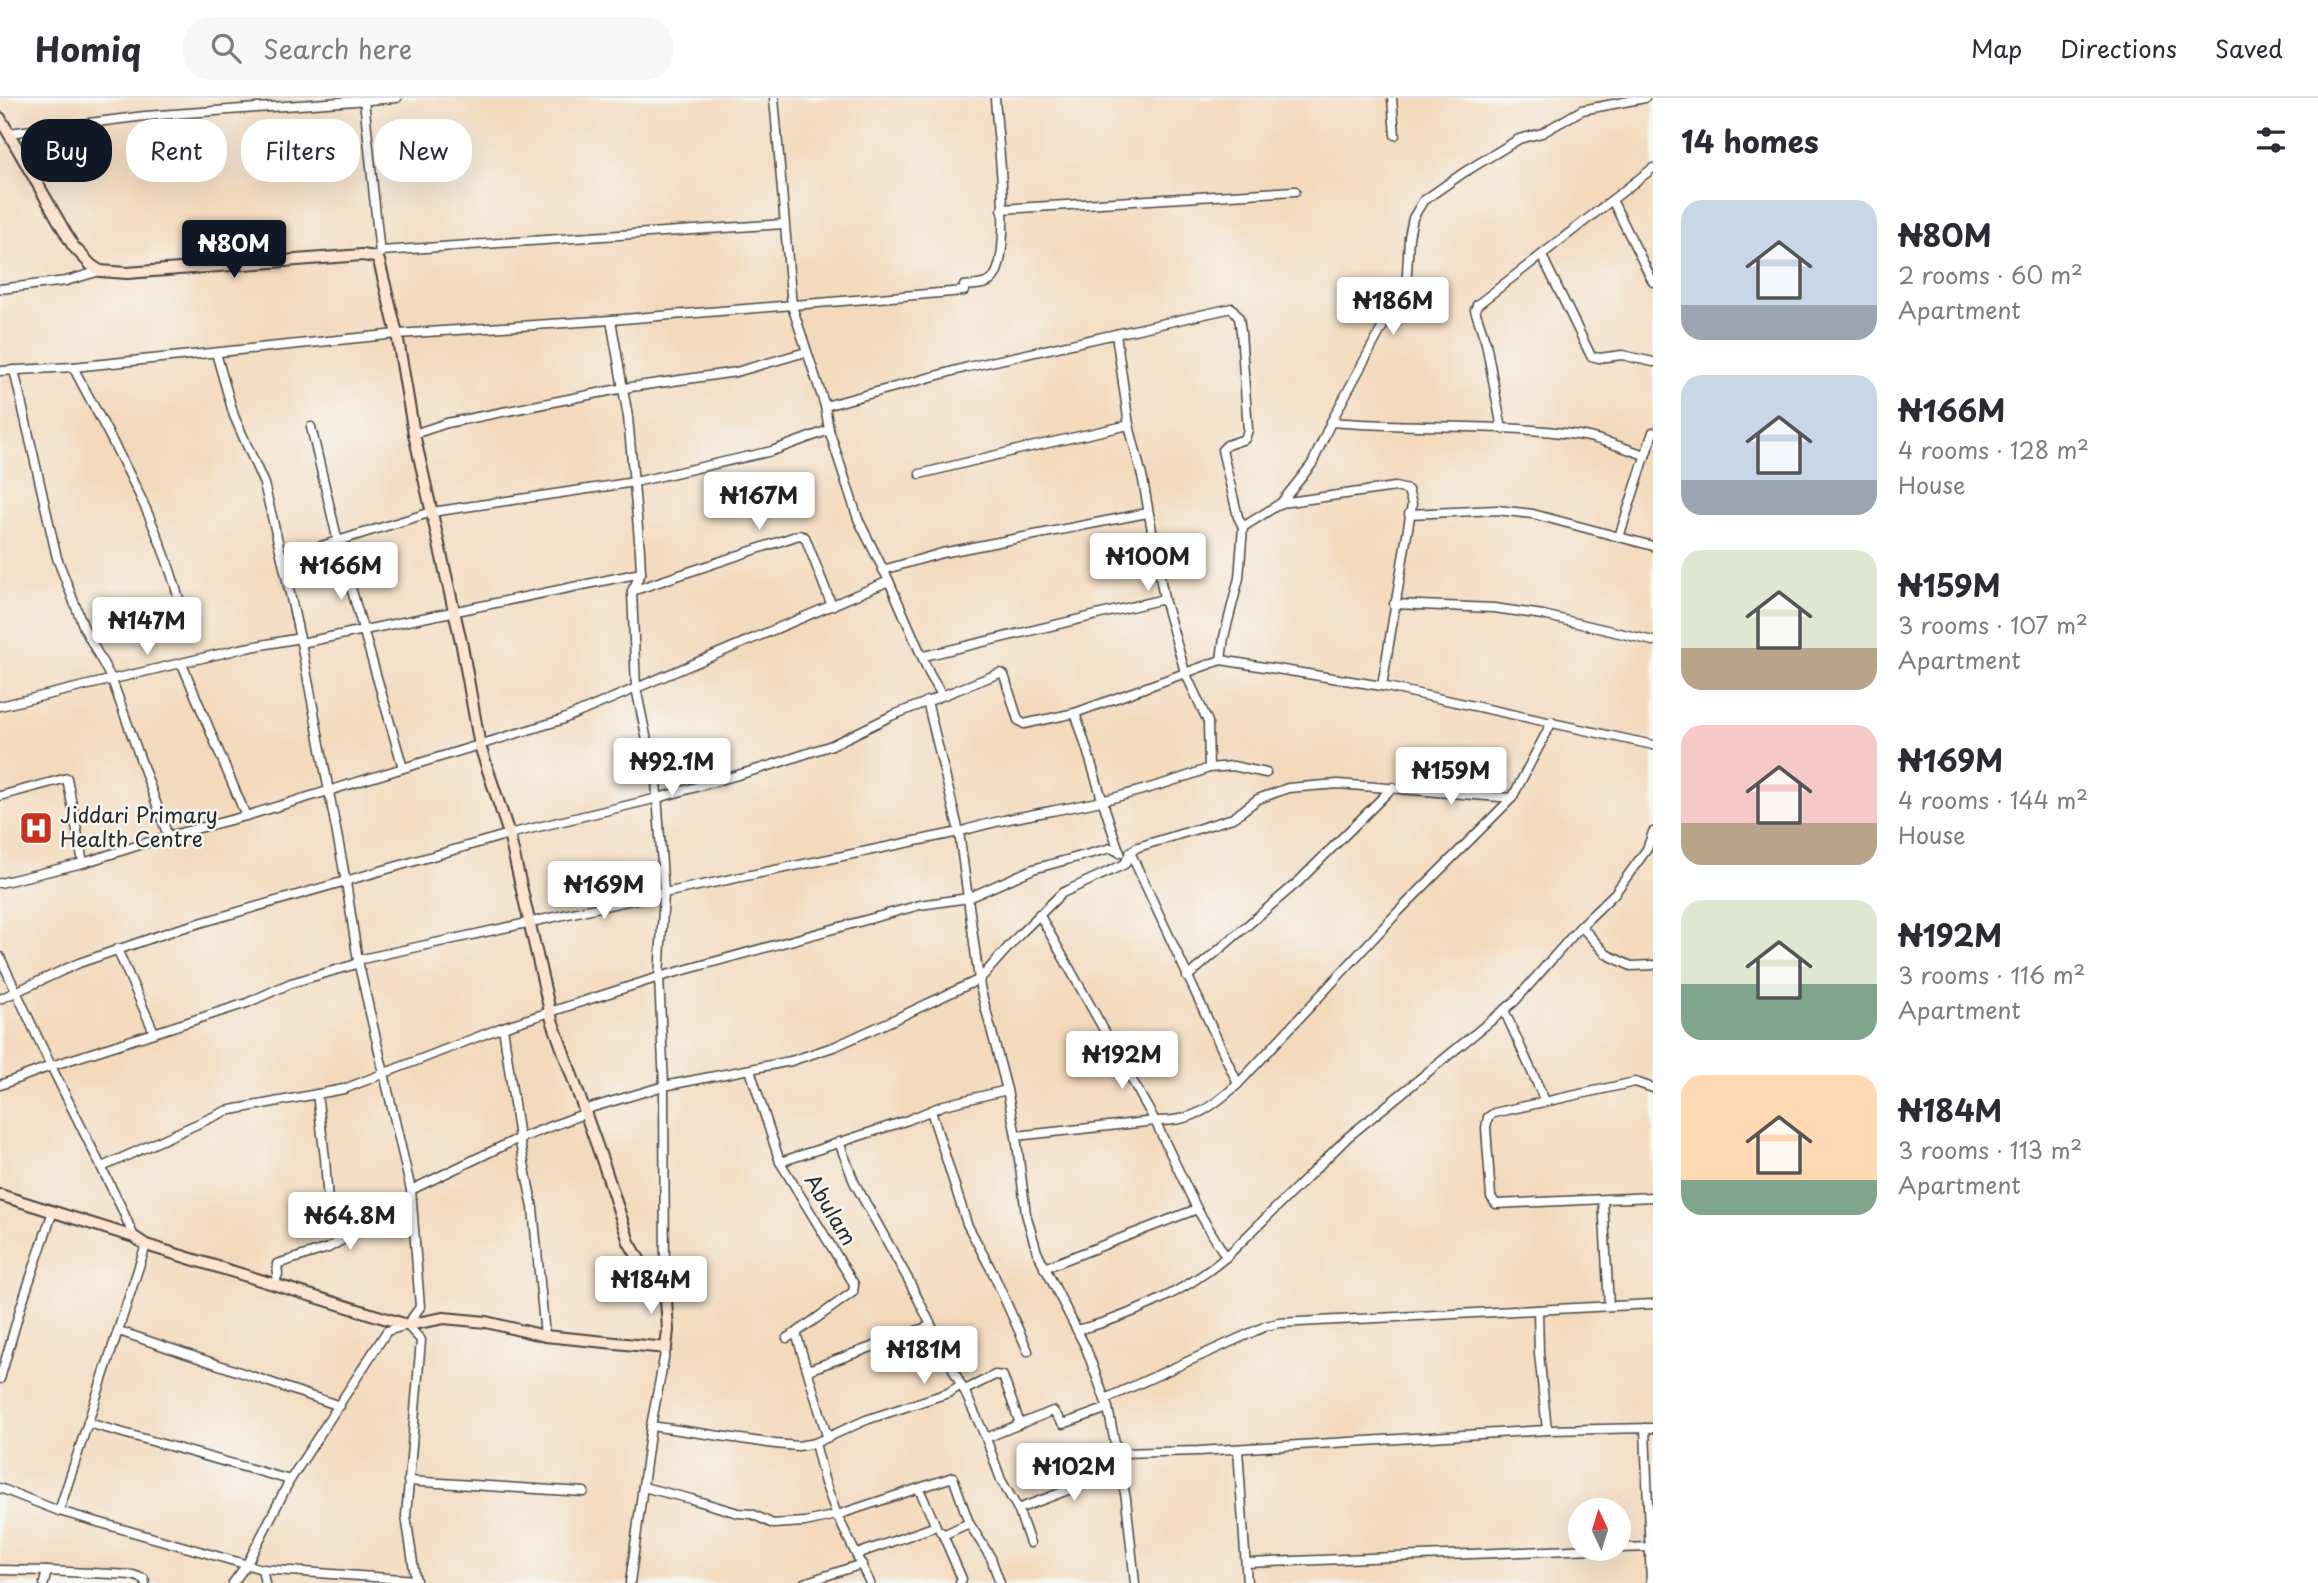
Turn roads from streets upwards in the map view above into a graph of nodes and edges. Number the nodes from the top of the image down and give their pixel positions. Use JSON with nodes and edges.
{"nodes":[{"id":1,"x":397,"y":98,"type":"edge"},
{"id":2,"x":774,"y":98,"type":"edge"},
{"id":3,"x":995,"y":98,"type":"edge"},
{"id":4,"x":1392,"y":98,"type":"edge"},
{"id":5,"x":1645,"y":98,"type":"edge"},
{"id":6,"x":364,"y":100,"type":"junction"},
{"id":7,"x":291,"y":102,"type":"edge"},
{"id":8,"x":0,"y":118,"type":"edge"},
{"id":9,"x":9,"y":134,"type":"junction"},
{"id":10,"x":1395,"y":135,"type":"dead end"},
{"id":11,"x":1653,"y":168,"type":"edge"},
{"id":12,"x":1295,"y":191,"type":"dead end"},
{"id":13,"x":1612,"y":200,"type":"junction"},
{"id":14,"x":1002,"y":209,"type":"junction"},
{"id":15,"x":784,"y":224,"type":"junction"},
{"id":16,"x":380,"y":256,"type":"junction"},
{"id":17,"x":1542,"y":256,"type":"junction"},
{"id":18,"x":100,"y":271,"type":"junction"},
{"id":19,"x":1653,"y":282,"type":"edge"},
{"id":20,"x":0,"y":289,"type":"edge"},
{"id":21,"x":792,"y":306,"type":"junction"},
{"id":22,"x":611,"y":320,"type":"junction"},
{"id":23,"x":397,"y":334,"type":"junction"},
{"id":24,"x":1116,"y":334,"type":"junction"},
{"id":25,"x":806,"y":352,"type":"junction"},
{"id":26,"x":216,"y":353,"type":"junction"},
{"id":27,"x":1653,"y":362,"type":"edge"},
{"id":28,"x":74,"y":367,"type":"junction"},
{"id":29,"x":14,"y":370,"type":"junction"},
{"id":30,"x":0,"y":371,"type":"edge"},
{"id":31,"x":624,"y":388,"type":"junction"},
{"id":32,"x":825,"y":406,"type":"junction"},
{"id":33,"x":1331,"y":422,"type":"junction"},
{"id":34,"x":1129,"y":425,"type":"junction"},
{"id":35,"x":311,"y":427,"type":"dead end"},
{"id":36,"x":829,"y":429,"type":"junction"},
{"id":37,"x":1502,"y":429,"type":"junction"},
{"id":38,"x":1653,"y":432,"type":"edge"},
{"id":39,"x":414,"y":434,"type":"junction"},
{"id":40,"x":1645,"y":454,"type":"junction"},
{"id":41,"x":920,"y":474,"type":"dead end"},
{"id":42,"x":635,"y":481,"type":"junction"},
{"id":43,"x":1281,"y":503,"type":"junction"},
{"id":44,"x":432,"y":512,"type":"junction"},
{"id":45,"x":1147,"y":513,"type":"junction"},
{"id":46,"x":1409,"y":514,"type":"junction"},
{"id":47,"x":1243,"y":527,"type":"junction"},
{"id":48,"x":1619,"y":537,"type":"junction"},
{"id":49,"x":338,"y":542,"type":"junction"},
{"id":50,"x":1653,"y":546,"type":"edge"},
{"id":51,"x":282,"y":558,"type":"junction"},
{"id":52,"x":883,"y":570,"type":"junction"},
{"id":53,"x":641,"y":573,"type":"junction"},
{"id":54,"x":889,"y":581,"type":"junction"},
{"id":55,"x":632,"y":591,"type":"junction"},
{"id":56,"x":1164,"y":599,"type":"junction"},
{"id":57,"x":1394,"y":604,"type":"junction"},
{"id":58,"x":832,"y":606,"type":"junction"},
{"id":59,"x":182,"y":611,"type":"dead end"},
{"id":60,"x":454,"y":611,"type":"junction"},
{"id":61,"x":365,"y":630,"type":"junction"},
{"id":62,"x":301,"y":641,"type":"junction"},
{"id":63,"x":1653,"y":641,"type":"edge"},
{"id":64,"x":924,"y":656,"type":"junction"},
{"id":65,"x":1221,"y":660,"type":"junction"},
{"id":66,"x":182,"y":664,"type":"junction"},
{"id":67,"x":1185,"y":672,"type":"junction"},
{"id":68,"x":112,"y":680,"type":"junction"},
{"id":69,"x":1381,"y":686,"type":"junction"},
{"id":70,"x":636,"y":688,"type":"junction"},
{"id":71,"x":942,"y":695,"type":"junction"},
{"id":72,"x":928,"y":701,"type":"junction"},
{"id":73,"x":0,"y":706,"type":"edge"},
{"id":74,"x":1075,"y":713,"type":"junction"},
{"id":75,"x":1552,"y":722,"type":"junction"},
{"id":76,"x":1653,"y":745,"type":"edge"},
{"id":77,"x":480,"y":746,"type":"junction"},
{"id":78,"x":403,"y":768,"type":"junction"},
{"id":79,"x":1209,"y":768,"type":"junction"},
{"id":80,"x":1266,"y":773,"type":"dead end"},
{"id":81,"x":1394,"y":788,"type":"junction"},
{"id":82,"x":329,"y":791,"type":"junction"},
{"id":83,"x":0,"y":796,"type":"edge"},
{"id":84,"x":1512,"y":797,"type":"junction"},
{"id":85,"x":658,"y":798,"type":"junction"},
{"id":86,"x":1101,"y":800,"type":"junction"},
{"id":87,"x":246,"y":816,"type":"junction"},
{"id":88,"x":958,"y":832,"type":"junction"},
{"id":89,"x":1653,"y":832,"type":"edge"},
{"id":90,"x":509,"y":834,"type":"junction"},
{"id":91,"x":168,"y":836,"type":"junction"},
{"id":92,"x":1119,"y":852,"type":"junction"},
{"id":93,"x":1130,"y":852,"type":"junction"},
{"id":94,"x":83,"y":863,"type":"junction"},
{"id":95,"x":1125,"y":864,"type":"junction"},
{"id":96,"x":346,"y":882,"type":"junction"},
{"id":97,"x":0,"y":883,"type":"edge"},
{"id":98,"x":664,"y":892,"type":"junction"},
{"id":99,"x":968,"y":898,"type":"junction"},
{"id":100,"x":1039,"y":914,"type":"junction"},
{"id":101,"x":528,"y":922,"type":"junction"},
{"id":102,"x":1581,"y":926,"type":"junction"},
{"id":103,"x":117,"y":949,"type":"junction"},
{"id":104,"x":0,"y":957,"type":"edge"},
{"id":105,"x":358,"y":961,"type":"junction"},
{"id":106,"x":1653,"y":965,"type":"edge"},
{"id":107,"x":659,"y":977,"type":"junction"},
{"id":108,"x":1187,"y":977,"type":"junction"},
{"id":109,"x":981,"y":979,"type":"junction"},
{"id":110,"x":16,"y":993,"type":"junction"},
{"id":111,"x":0,"y":999,"type":"edge"},
{"id":112,"x":1504,"y":1010,"type":"junction"},
{"id":113,"x":550,"y":1011,"type":"junction"},
{"id":114,"x":503,"y":1027,"type":"junction"},
{"id":115,"x":154,"y":1032,"type":"junction"},
{"id":116,"x":51,"y":1066,"type":"junction"},
{"id":117,"x":750,"y":1070,"type":"junction"},
{"id":118,"x":383,"y":1073,"type":"junction"},
{"id":119,"x":0,"y":1084,"type":"edge"},
{"id":120,"x":1238,"y":1084,"type":"junction"},
{"id":121,"x":664,"y":1086,"type":"junction"},
{"id":122,"x":1653,"y":1088,"type":"edge"},
{"id":123,"x":1007,"y":1090,"type":"junction"},
{"id":124,"x":317,"y":1094,"type":"junction"},
{"id":125,"x":1545,"y":1101,"type":"junction"},
{"id":126,"x":931,"y":1111,"type":"junction"},
{"id":127,"x":586,"y":1112,"type":"junction"},
{"id":128,"x":1155,"y":1121,"type":"junction"},
{"id":129,"x":1016,"y":1136,"type":"junction"},
{"id":130,"x":519,"y":1138,"type":"junction"},
{"id":131,"x":839,"y":1142,"type":"junction"},
{"id":132,"x":780,"y":1162,"type":"junction"},
{"id":133,"x":102,"y":1167,"type":"junction"},
{"id":134,"x":411,"y":1190,"type":"junction"},
{"id":135,"x":0,"y":1195,"type":"edge"},
{"id":136,"x":1653,"y":1197,"type":"edge"},
{"id":137,"x":1604,"y":1199,"type":"junction"},
{"id":138,"x":411,"y":1202,"type":"junction"},
{"id":139,"x":1198,"y":1209,"type":"junction"},
{"id":140,"x":53,"y":1211,"type":"junction"},
{"id":141,"x":134,"y":1237,"type":"junction"},
{"id":142,"x":338,"y":1242,"type":"junction"},
{"id":143,"x":146,"y":1245,"type":"junction"},
{"id":144,"x":1226,"y":1257,"type":"junction"},
{"id":145,"x":1044,"y":1268,"type":"junction"},
{"id":146,"x":274,"y":1285,"type":"junction"},
{"id":147,"x":665,"y":1285,"type":"junction"},
{"id":148,"x":1653,"y":1304,"type":"edge"},
{"id":149,"x":1609,"y":1306,"type":"junction"},
{"id":150,"x":1538,"y":1310,"type":"junction"},
{"id":151,"x":407,"y":1325,"type":"junction"},
{"id":152,"x":930,"y":1326,"type":"junction"},
{"id":153,"x":1077,"y":1330,"type":"junction"},
{"id":154,"x":119,"y":1331,"type":"junction"},
{"id":155,"x":796,"y":1333,"type":"junction"},
{"id":156,"x":545,"y":1336,"type":"junction"},
{"id":157,"x":787,"y":1338,"type":"dead end"},
{"id":158,"x":666,"y":1349,"type":"junction"},
{"id":159,"x":1028,"y":1352,"type":"dead end"},
{"id":160,"x":808,"y":1370,"type":"junction"},
{"id":161,"x":0,"y":1380,"type":"edge"},
{"id":162,"x":963,"y":1388,"type":"junction"},
{"id":163,"x":1106,"y":1404,"type":"junction"},
{"id":164,"x":340,"y":1406,"type":"junction"},
{"id":165,"x":88,"y":1423,"type":"junction"},
{"id":166,"x":1020,"y":1424,"type":"junction"},
{"id":167,"x":651,"y":1426,"type":"junction"},
{"id":168,"x":1649,"y":1428,"type":"edge"},
{"id":169,"x":1547,"y":1430,"type":"junction"},
{"id":170,"x":828,"y":1436,"type":"junction"},
{"id":171,"x":986,"y":1438,"type":"junction"},
{"id":172,"x":815,"y":1443,"type":"junction"},
{"id":173,"x":1238,"y":1449,"type":"junction"},
{"id":174,"x":1118,"y":1453,"type":"junction"},
{"id":175,"x":1121,"y":1470,"type":"junction"},
{"id":176,"x":290,"y":1480,"type":"junction"},
{"id":177,"x":408,"y":1481,"type":"junction"},
{"id":178,"x":643,"y":1487,"type":"junction"},
{"id":179,"x":0,"y":1488,"type":"edge"},
{"id":180,"x":919,"y":1489,"type":"junction"},
{"id":181,"x":584,"y":1492,"type":"dead end"},
{"id":182,"x":1018,"y":1509,"type":"junction"},
{"id":183,"x":60,"y":1511,"type":"junction"},
{"id":184,"x":838,"y":1516,"type":"junction"},
{"id":185,"x":969,"y":1523,"type":"junction"},
{"id":186,"x":936,"y":1526,"type":"junction"},
{"id":187,"x":943,"y":1535,"type":"junction"},
{"id":188,"x":1030,"y":1543,"type":"dead end"},
{"id":189,"x":1650,"y":1546,"type":"junction"},
{"id":190,"x":1631,"y":1547,"type":"edge"},
{"id":191,"x":1568,"y":1550,"type":"edge"},
{"id":192,"x":858,"y":1554,"type":"junction"},
{"id":193,"x":1246,"y":1563,"type":"junction"},
{"id":194,"x":247,"y":1564,"type":"junction"},
{"id":195,"x":862,"y":1564,"type":"junction"},
{"id":196,"x":262,"y":1569,"type":"junction"},
{"id":197,"x":0,"y":1570,"type":"edge"},
{"id":198,"x":47,"y":1572,"type":"junction"},
{"id":199,"x":379,"y":1581,"type":"edge"},
{"id":200,"x":416,"y":1582,"type":"edge"},
{"id":201,"x":44,"y":1583,"type":"edge"},
{"id":202,"x":145,"y":1583,"type":"edge"},
{"id":203,"x":233,"y":1583,"type":"edge"},
{"id":204,"x":265,"y":1583,"type":"edge"},
{"id":205,"x":631,"y":1583,"type":"edge"},
{"id":206,"x":804,"y":1583,"type":"edge"},
{"id":207,"x":870,"y":1583,"type":"edge"},
{"id":208,"x":960,"y":1583,"type":"edge"},
{"id":209,"x":1000,"y":1583,"type":"edge"},
{"id":210,"x":1135,"y":1583,"type":"edge"},
{"id":211,"x":1247,"y":1583,"type":"edge"},
{"id":212,"x":1651,"y":1583,"type":"edge"}],
"edges":[{"from":1,"to":6,"type":"street"},
{"from":2,"to":15,"type":"street"},
{"from":3,"to":14,"type":"street"},
{"from":4,"to":10,"type":"street"},
{"from":5,"to":33,"type":"street"},
{"from":6,"to":7,"type":"street"},
{"from":6,"to":16,"type":"street"},
{"from":7,"to":9,"type":"street"},
{"from":8,"to":9,"type":"street"},
{"from":9,"to":18,"type":"street"},
{"from":11,"to":13,"type":"street"},
{"from":12,"to":14,"type":"street"},
{"from":13,"to":17,"type":"street"},
{"from":13,"to":19,"type":"street"},
{"from":14,"to":21,"type":"street"},
{"from":15,"to":16,"type":"street"},
{"from":15,"to":21,"type":"street"},
{"from":16,"to":18,"type":"street"},
{"from":16,"to":23,"type":"street"},
{"from":17,"to":27,"type":"street"},
{"from":17,"to":37,"type":"street"},
{"from":18,"to":20,"type":"street"},
{"from":21,"to":22,"type":"street"},
{"from":21,"to":25,"type":"street"},
{"from":22,"to":23,"type":"street"},
{"from":22,"to":31,"type":"street"},
{"from":23,"to":26,"type":"street"},
{"from":23,"to":39,"type":"street"},
{"from":24,"to":32,"type":"street"},
{"from":24,"to":34,"type":"street"},
{"from":24,"to":47,"type":"street"},
{"from":25,"to":31,"type":"street"},
{"from":25,"to":32,"type":"street"},
{"from":26,"to":28,"type":"street"},
{"from":26,"to":51,"type":"street"},
{"from":28,"to":29,"type":"street"},
{"from":28,"to":59,"type":"street"},
{"from":29,"to":30,"type":"street"},
{"from":29,"to":68,"type":"street"},
{"from":31,"to":39,"type":"street"},
{"from":31,"to":42,"type":"street"},
{"from":32,"to":36,"type":"street"},
{"from":33,"to":37,"type":"street"},
{"from":33,"to":43,"type":"street"},
{"from":34,"to":41,"type":"street"},
{"from":34,"to":45,"type":"street"},
{"from":35,"to":49,"type":"street"},
{"from":36,"to":42,"type":"street"},
{"from":36,"to":52,"type":"street"},
{"from":37,"to":40,"type":"street"},
{"from":38,"to":40,"type":"street"},
{"from":39,"to":44,"type":"street"},
{"from":40,"to":48,"type":"street"},
{"from":42,"to":44,"type":"street"},
{"from":42,"to":53,"type":"street"},
{"from":43,"to":46,"type":"street"},
{"from":43,"to":47,"type":"street"},
{"from":44,"to":49,"type":"street"},
{"from":44,"to":60,"type":"street"},
{"from":45,"to":52,"type":"street"},
{"from":45,"to":56,"type":"street"},
{"from":46,"to":48,"type":"street"},
{"from":46,"to":57,"type":"street"},
{"from":47,"to":65,"type":"street"},
{"from":48,"to":50,"type":"street"},
{"from":49,"to":51,"type":"street"},
{"from":49,"to":61,"type":"street"},
{"from":51,"to":62,"type":"street"},
{"from":52,"to":54,"type":"street"},
{"from":53,"to":55,"type":"street"},
{"from":53,"to":60,"type":"street"},
{"from":54,"to":58,"type":"street"},
{"from":54,"to":64,"type":"street"},
{"from":55,"to":58,"type":"street"},
{"from":55,"to":70,"type":"street"},
{"from":56,"to":64,"type":"street"},
{"from":56,"to":67,"type":"street"},
{"from":57,"to":63,"type":"street"},
{"from":57,"to":69,"type":"street"},
{"from":58,"to":70,"type":"street"},
{"from":60,"to":61,"type":"street"},
{"from":60,"to":77,"type":"street"},
{"from":61,"to":62,"type":"street"},
{"from":61,"to":78,"type":"street"},
{"from":62,"to":66,"type":"street"},
{"from":62,"to":82,"type":"street"},
{"from":64,"to":71,"type":"street"},
{"from":65,"to":67,"type":"street"},
{"from":65,"to":69,"type":"street"},
{"from":66,"to":68,"type":"street"},
{"from":66,"to":87,"type":"street"},
{"from":67,"to":74,"type":"street"},
{"from":67,"to":79,"type":"street"},
{"from":68,"to":73,"type":"street"},
{"from":68,"to":91,"type":"street"},
{"from":69,"to":75,"type":"street"},
{"from":70,"to":77,"type":"street"},
{"from":70,"to":85,"type":"street"},
{"from":71,"to":72,"type":"street"},
{"from":71,"to":74,"type":"street"},
{"from":72,"to":85,"type":"street"},
{"from":72,"to":88,"type":"street"},
{"from":74,"to":86,"type":"street"},
{"from":75,"to":76,"type":"street"},
{"from":75,"to":84,"type":"street"},
{"from":77,"to":78,"type":"street"},
{"from":77,"to":90,"type":"street"},
{"from":78,"to":82,"type":"street"},
{"from":79,"to":80,"type":"street"},
{"from":79,"to":86,"type":"street"},
{"from":81,"to":84,"type":"street"},
{"from":81,"to":93,"type":"street"},
{"from":81,"to":108,"type":"street"},
{"from":82,"to":87,"type":"street"},
{"from":82,"to":96,"type":"street"},
{"from":83,"to":94,"type":"street"},
{"from":84,"to":120,"type":"street"},
{"from":85,"to":90,"type":"street"},
{"from":85,"to":98,"type":"street"},
{"from":86,"to":88,"type":"street"},
{"from":86,"to":92,"type":"street"},
{"from":87,"to":91,"type":"street"},
{"from":88,"to":98,"type":"street"},
{"from":88,"to":99,"type":"street"},
{"from":89,"to":102,"type":"street"},
{"from":90,"to":96,"type":"street"},
{"from":90,"to":101,"type":"street"},
{"from":91,"to":94,"type":"street"},
{"from":92,"to":95,"type":"street"},
{"from":92,"to":99,"type":"street"},
{"from":93,"to":95,"type":"street"},
{"from":93,"to":108,"type":"street"},
{"from":94,"to":97,"type":"street"},
{"from":95,"to":100,"type":"street"},
{"from":96,"to":103,"type":"street"},
{"from":96,"to":105,"type":"street"},
{"from":98,"to":101,"type":"street"},
{"from":98,"to":107,"type":"street"},
{"from":99,"to":107,"type":"street"},
{"from":99,"to":109,"type":"street"},
{"from":100,"to":109,"type":"street"},
{"from":100,"to":128,"type":"street"},
{"from":101,"to":105,"type":"street"},
{"from":101,"to":113,"type":"street"},
{"from":102,"to":106,"type":"street"},
{"from":102,"to":112,"type":"street"},
{"from":103,"to":110,"type":"street"},
{"from":103,"to":115,"type":"street"},
{"from":104,"to":110,"type":"street"},
{"from":105,"to":115,"type":"street"},
{"from":105,"to":118,"type":"street"},
{"from":107,"to":113,"type":"street"},
{"from":107,"to":121,"type":"street"},
{"from":108,"to":120,"type":"street"},
{"from":109,"to":117,"type":"street"},
{"from":109,"to":123,"type":"street"},
{"from":110,"to":111,"type":"street"},
{"from":110,"to":116,"type":"street"},
{"from":112,"to":125,"type":"street"},
{"from":112,"to":144,"type":"street"},
{"from":113,"to":114,"type":"street"},
{"from":113,"to":127,"type":"street"},
{"from":114,"to":118,"type":"street"},
{"from":114,"to":130,"type":"street"},
{"from":115,"to":116,"type":"street"},
{"from":116,"to":119,"type":"street"},
{"from":116,"to":133,"type":"street"},
{"from":117,"to":121,"type":"street"},
{"from":117,"to":132,"type":"street","name":"Abulam"},
{"from":118,"to":124,"type":"street"},
{"from":118,"to":134,"type":"street"},
{"from":120,"to":128,"type":"street"},
{"from":121,"to":127,"type":"street"},
{"from":121,"to":147,"type":"street"},
{"from":122,"to":125,"type":"street"},
{"from":123,"to":126,"type":"street"},
{"from":123,"to":129,"type":"street"},
{"from":124,"to":133,"type":"street"},
{"from":124,"to":142,"type":"street"},
{"from":125,"to":137,"type":"street"},
{"from":126,"to":131,"type":"street"},
{"from":126,"to":159,"type":"street"},
{"from":127,"to":130,"type":"street"},
{"from":127,"to":147,"type":"street"},
{"from":128,"to":129,"type":"street"},
{"from":128,"to":139,"type":"street"},
{"from":129,"to":145,"type":"street"},
{"from":130,"to":134,"type":"street"},
{"from":130,"to":156,"type":"street"},
{"from":131,"to":132,"type":"street"},
{"from":131,"to":152,"type":"street"},
{"from":132,"to":155,"type":"street","name":"Abulam"},
{"from":133,"to":141,"type":"street"},
{"from":134,"to":138,"type":"street"},
{"from":135,"to":140,"type":"street"},
{"from":136,"to":137,"type":"street"},
{"from":137,"to":149,"type":"street"},
{"from":138,"to":142,"type":"street"},
{"from":138,"to":151,"type":"street"},
{"from":139,"to":144,"type":"street"},
{"from":139,"to":145,"type":"street"},
{"from":140,"to":141,"type":"street"},
{"from":140,"to":161,"type":"street"},
{"from":141,"to":143,"type":"street"},
{"from":142,"to":146,"type":"street"},
{"from":143,"to":146,"type":"street"},
{"from":143,"to":154,"type":"street"},
{"from":144,"to":153,"type":"street"},
{"from":145,"to":153,"type":"street"},
{"from":146,"to":151,"type":"street"},
{"from":147,"to":158,"type":"street"},
{"from":148,"to":149,"type":"street"},
{"from":149,"to":150,"type":"street"},
{"from":150,"to":163,"type":"street"},
{"from":150,"to":169,"type":"street"},
{"from":151,"to":156,"type":"street"},
{"from":151,"to":164,"type":"street"},
{"from":151,"to":177,"type":"street"},
{"from":152,"to":160,"type":"street"},
{"from":152,"to":162,"type":"street"},
{"from":153,"to":163,"type":"street"},
{"from":154,"to":164,"type":"street"},
{"from":154,"to":165,"type":"street"},
{"from":155,"to":157,"type":"street"},
{"from":155,"to":160,"type":"street"},
{"from":156,"to":158,"type":"street"},
{"from":158,"to":167,"type":"street"},
{"from":160,"to":170,"type":"street"},
{"from":162,"to":166,"type":"street"},
{"from":162,"to":170,"type":"street"},
{"from":162,"to":171,"type":"street"},
{"from":163,"to":166,"type":"street"},
{"from":163,"to":174,"type":"street"},
{"from":164,"to":176,"type":"street"},
{"from":165,"to":176,"type":"street"},
{"from":165,"to":183,"type":"street"},
{"from":166,"to":171,"type":"street"},
{"from":167,"to":172,"type":"street"},
{"from":167,"to":178,"type":"street"},
{"from":168,"to":169,"type":"street"},
{"from":168,"to":189,"type":"street"},
{"from":169,"to":173,"type":"street"},
{"from":170,"to":172,"type":"street"},
{"from":171,"to":182,"type":"street"},
{"from":172,"to":184,"type":"street"},
{"from":173,"to":174,"type":"street"},
{"from":173,"to":193,"type":"street"},
{"from":174,"to":175,"type":"street"},
{"from":175,"to":182,"type":"street"},
{"from":175,"to":210,"type":"street"},
{"from":176,"to":194,"type":"street"},
{"from":177,"to":181,"type":"street"},
{"from":177,"to":200,"type":"street"},
{"from":178,"to":184,"type":"street"},
{"from":178,"to":205,"type":"street"},
{"from":179,"to":183,"type":"street"},
{"from":180,"to":184,"type":"street"},
{"from":180,"to":185,"type":"street"},
{"from":180,"to":186,"type":"street"},
{"from":182,"to":188,"type":"street"},
{"from":183,"to":194,"type":"street"},
{"from":184,"to":192,"type":"street"},
{"from":185,"to":187,"type":"street"},
{"from":185,"to":209,"type":"street"},
{"from":186,"to":187,"type":"street"},
{"from":186,"to":192,"type":"street"},
{"from":187,"to":208,"type":"street"},
{"from":189,"to":190,"type":"street"},
{"from":189,"to":212,"type":"street"},
{"from":191,"to":193,"type":"street"},
{"from":192,"to":195,"type":"street"},
{"from":193,"to":211,"type":"street"},
{"from":194,"to":196,"type":"street"},
{"from":194,"to":203,"type":"street"},
{"from":195,"to":206,"type":"street"},
{"from":195,"to":207,"type":"street"},
{"from":196,"to":199,"type":"street"},
{"from":196,"to":204,"type":"street"},
{"from":197,"to":198,"type":"street"},
{"from":198,"to":201,"type":"street"},
{"from":198,"to":202,"type":"street"},
{"from":199,"to":200,"type":"street"}]}
